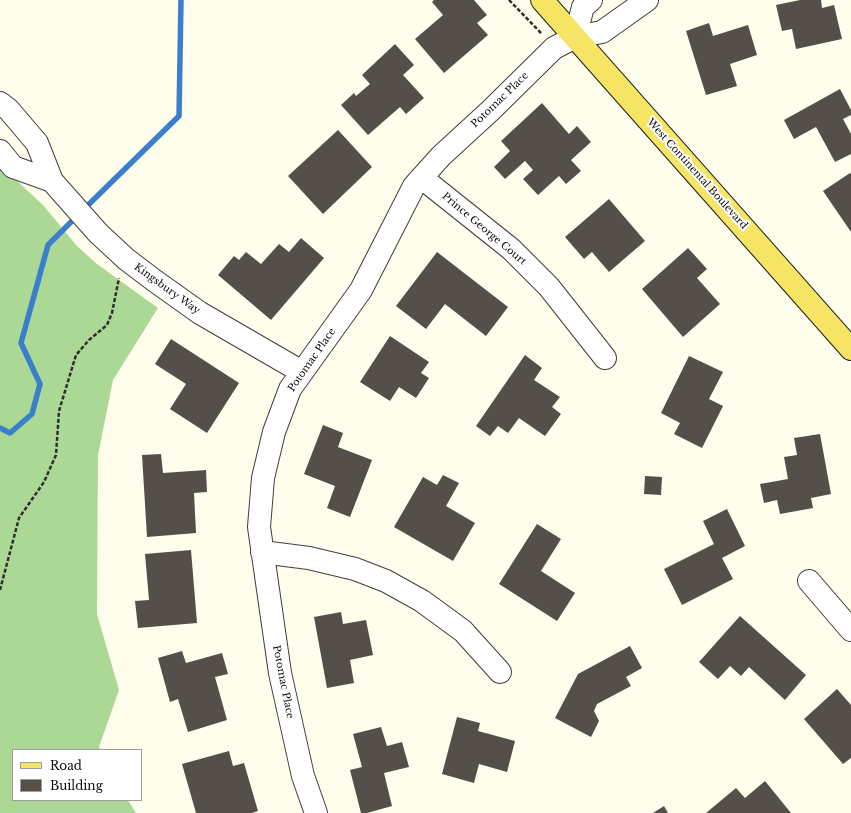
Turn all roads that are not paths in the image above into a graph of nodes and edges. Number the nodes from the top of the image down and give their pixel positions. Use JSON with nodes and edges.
{"nodes":[{"id":1,"x":542,"y":0,"type":"edge"},
{"id":2,"x":591,"y":0,"type":"edge"},
{"id":3,"x":647,"y":0,"type":"edge"},
{"id":4,"x":575,"y":37,"type":"junction"},
{"id":5,"x":4,"y":115,"type":"edge"},
{"id":6,"x":0,"y":151,"type":"edge"},
{"id":7,"x":422,"y":178,"type":"junction"},
{"id":8,"x":52,"y":181,"type":"junction"},
{"id":9,"x":851,"y":349,"type":"edge"},
{"id":10,"x":605,"y":358,"type":"dead end"},
{"id":11,"x":302,"y":372,"type":"junction"},
{"id":12,"x":262,"y":552,"type":"junction"},
{"id":13,"x":809,"y":581,"type":"dead end"},
{"id":14,"x":851,"y":630,"type":"edge"},
{"id":15,"x":500,"y":672,"type":"dead end"},
{"id":16,"x":316,"y":813,"type":"edge"}],
"edges":[{"from":1,"to":4,"type":"main road","name":"West Continental Boulevard"},
{"from":2,"to":4,"type":"street"},
{"from":3,"to":4,"type":"street","name":"Potomac Place"},
{"from":4,"to":7,"type":"street","name":"Potomac Place"},
{"from":4,"to":9,"type":"main road","name":"West Continental Boulevard"},
{"from":5,"to":8,"type":"street","name":"Kingsbury Way"},
{"from":6,"to":8,"type":"street","name":"Kingsbury Way"},
{"from":7,"to":10,"type":"street","name":"Prince George Court"},
{"from":7,"to":11,"type":"street","name":"Potomac Place"},
{"from":8,"to":11,"type":"street","name":"Kingsbury Way"},
{"from":11,"to":12,"type":"street","name":"Potomac Place"},
{"from":12,"to":15,"type":"street"},
{"from":12,"to":16,"type":"street","name":"Potomac Place"},
{"from":13,"to":14,"type":"street"}]}
